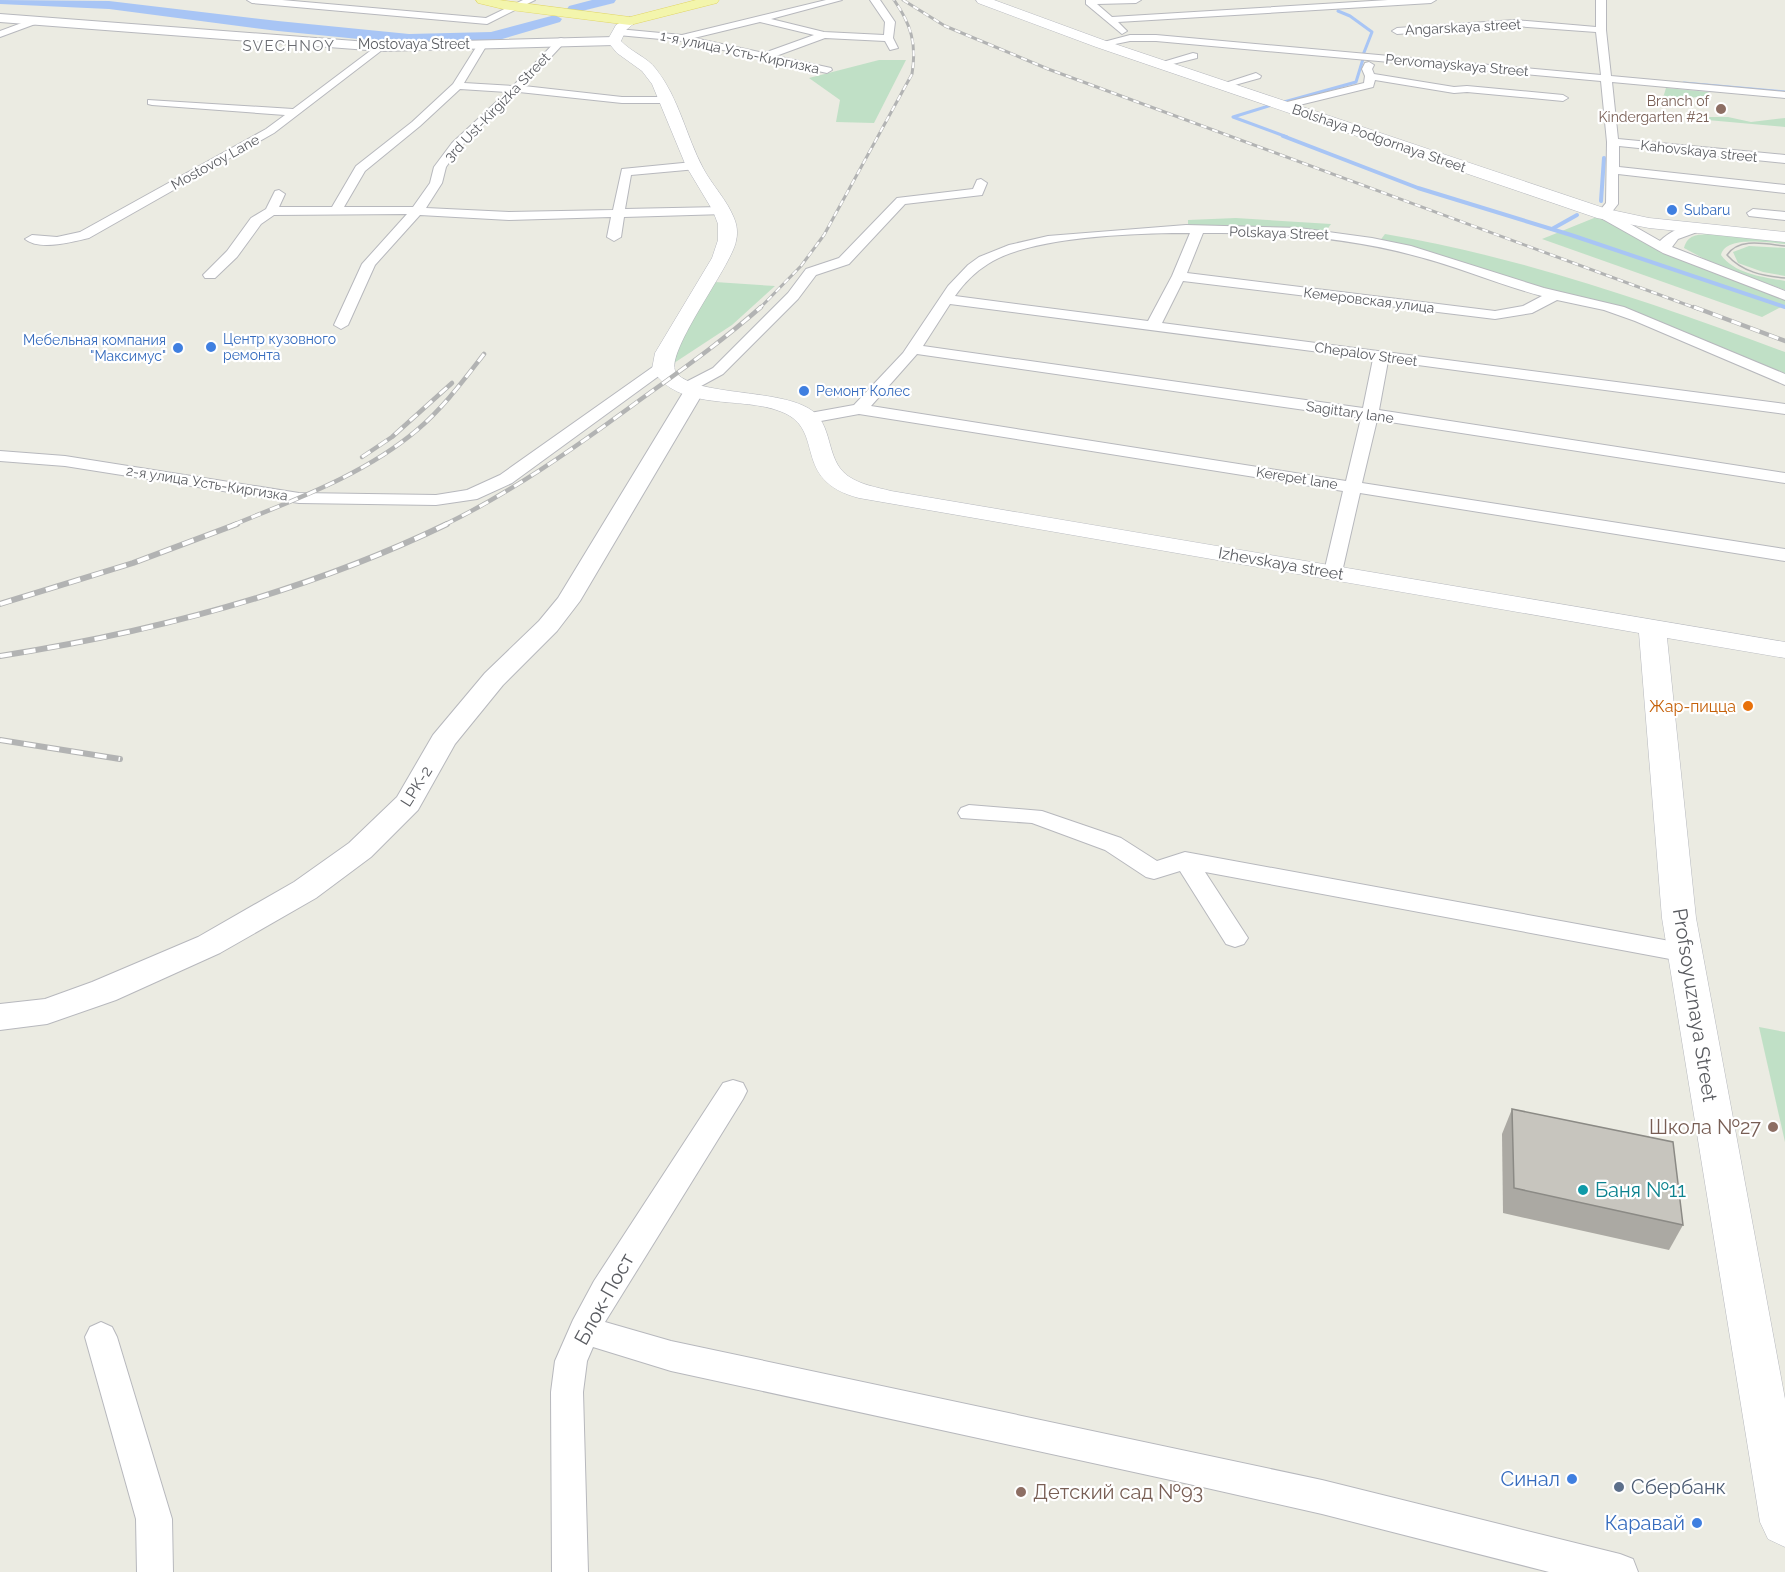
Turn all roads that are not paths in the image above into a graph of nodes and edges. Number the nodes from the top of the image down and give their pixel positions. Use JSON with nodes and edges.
{"nodes":[{"id":1,"x":252,"y":0,"type":"edge"},
{"id":2,"x":483,"y":0,"type":"edge"},
{"id":3,"x":712,"y":0,"type":"edge"},
{"id":4,"x":837,"y":0,"type":"edge"},
{"id":5,"x":875,"y":0,"type":"edge"},
{"id":6,"x":982,"y":0,"type":"edge"},
{"id":7,"x":1136,"y":0,"type":"edge"},
{"id":8,"x":1267,"y":0,"type":"edge"},
{"id":9,"x":1431,"y":0,"type":"edge"},
{"id":10,"x":1601,"y":0,"type":"edge"},
{"id":11,"x":524,"y":4,"type":"edge"},
{"id":12,"x":1280,"y":10,"type":"junction"},
{"id":13,"x":0,"y":18,"type":"edge"},
{"id":14,"x":761,"y":19,"type":"junction"},
{"id":15,"x":1111,"y":20,"type":"junction"},
{"id":16,"x":35,"y":21,"type":"junction"},
{"id":17,"x":630,"y":21,"type":"junction"},
{"id":18,"x":1206,"y":30,"type":"dead end"},
{"id":19,"x":1601,"y":30,"type":"junction"},
{"id":20,"x":1397,"y":31,"type":"dead end"},
{"id":21,"x":0,"y":34,"type":"edge"},
{"id":22,"x":824,"y":35,"type":"junction"},
{"id":23,"x":616,"y":36,"type":"junction"},
{"id":24,"x":682,"y":38,"type":"junction"},
{"id":25,"x":888,"y":38,"type":"junction"},
{"id":26,"x":1130,"y":38,"type":"junction"},
{"id":27,"x":561,"y":41,"type":"junction"},
{"id":28,"x":1199,"y":42,"type":"junction"},
{"id":29,"x":483,"y":43,"type":"junction"},
{"id":30,"x":1101,"y":44,"type":"junction"},
{"id":31,"x":381,"y":47,"type":"junction"},
{"id":32,"x":893,"y":48,"type":"dead end"},
{"id":33,"x":1193,"y":56,"type":"dead end"},
{"id":34,"x":763,"y":57,"type":"junction"},
{"id":35,"x":1372,"y":58,"type":"junction"},
{"id":36,"x":1161,"y":64,"type":"junction"},
{"id":37,"x":827,"y":70,"type":"dead end"},
{"id":38,"x":1256,"y":76,"type":"dead end"},
{"id":39,"x":1370,"y":76,"type":"junction"},
{"id":40,"x":1607,"y":79,"type":"junction"},
{"id":41,"x":1224,"y":85,"type":"junction"},
{"id":42,"x":457,"y":86,"type":"junction"},
{"id":43,"x":517,"y":88,"type":"junction"},
{"id":44,"x":1785,"y":95,"type":"edge"},
{"id":45,"x":1563,"y":98,"type":"dead end"},
{"id":46,"x":665,"y":100,"type":"junction"},
{"id":47,"x":152,"y":102,"type":"dead end"},
{"id":48,"x":1283,"y":106,"type":"junction"},
{"id":49,"x":295,"y":112,"type":"junction"},
{"id":50,"x":1613,"y":142,"type":"junction"},
{"id":51,"x":1785,"y":159,"type":"edge"},
{"id":52,"x":693,"y":166,"type":"junction"},
{"id":53,"x":1612,"y":170,"type":"junction"},
{"id":54,"x":981,"y":183,"type":"dead end"},
{"id":55,"x":1785,"y":189,"type":"edge"},
{"id":56,"x":279,"y":194,"type":"dead end"},
{"id":57,"x":336,"y":210,"type":"junction"},
{"id":58,"x":417,"y":211,"type":"junction"},
{"id":59,"x":722,"y":211,"type":"junction"},
{"id":60,"x":271,"y":212,"type":"junction"},
{"id":61,"x":1753,"y":213,"type":"dead end"},
{"id":62,"x":620,"y":214,"type":"junction"},
{"id":63,"x":1603,"y":214,"type":"junction"},
{"id":64,"x":1785,"y":216,"type":"edge"},
{"id":65,"x":1695,"y":228,"type":"junction"},
{"id":66,"x":1198,"y":230,"type":"junction"},
{"id":67,"x":614,"y":237,"type":"dead end"},
{"id":68,"x":1785,"y":237,"type":"edge"},
{"id":69,"x":32,"y":239,"type":"dead end"},
{"id":70,"x":1665,"y":248,"type":"junction"},
{"id":71,"x":210,"y":275,"type":"dead end"},
{"id":72,"x":1179,"y":276,"type":"junction"},
{"id":73,"x":1555,"y":295,"type":"junction"},
{"id":74,"x":1785,"y":296,"type":"edge"},
{"id":75,"x":946,"y":299,"type":"junction"},
{"id":76,"x":341,"y":325,"type":"dead end"},
{"id":77,"x":1153,"y":326,"type":"junction"},
{"id":78,"x":914,"y":350,"type":"junction"},
{"id":79,"x":1381,"y":356,"type":"junction"},
{"id":80,"x":662,"y":367,"type":"junction"},
{"id":81,"x":1785,"y":380,"type":"edge"},
{"id":82,"x":690,"y":389,"type":"junction"},
{"id":83,"x":859,"y":409,"type":"junction"},
{"id":84,"x":1785,"y":409,"type":"edge"},
{"id":85,"x":1370,"y":414,"type":"junction"},
{"id":86,"x":813,"y":422,"type":"junction"},
{"id":87,"x":0,"y":456,"type":"edge"},
{"id":88,"x":1785,"y":478,"type":"edge"},
{"id":89,"x":1352,"y":487,"type":"junction"},
{"id":90,"x":1785,"y":555,"type":"edge"},
{"id":91,"x":1332,"y":572,"type":"junction"},
{"id":92,"x":1652,"y":627,"type":"junction"},
{"id":93,"x":1785,"y":650,"type":"edge"},
{"id":94,"x":969,"y":813,"type":"dead end"},
{"id":95,"x":1185,"y":860,"type":"junction"},
{"id":96,"x":1235,"y":938,"type":"dead end"},
{"id":97,"x":1686,"y":954,"type":"junction"},
{"id":98,"x":0,"y":1017,"type":"edge"},
{"id":99,"x":733,"y":1091,"type":"dead end"},
{"id":100,"x":584,"y":1330,"type":"junction"},
{"id":101,"x":101,"y":1337,"type":"dead end"},
{"id":102,"x":1785,"y":1522,"type":"edge"},
{"id":103,"x":155,"y":1572,"type":"edge"},
{"id":104,"x":570,"y":1572,"type":"edge"},
{"id":105,"x":1620,"y":1572,"type":"edge"}],
"edges":[{"from":1,"to":11,"type":"street"},
{"from":2,"to":11,"type":"main road"},
{"from":3,"to":17,"type":"main road"},
{"from":4,"to":14,"type":"street"},
{"from":5,"to":25,"type":"street"},
{"from":6,"to":30,"type":"main road","name":"Bolshaya Podgornaya Street"},
{"from":7,"to":15,"type":"street"},
{"from":8,"to":12,"type":"street"},
{"from":9,"to":12,"type":"street"},
{"from":10,"to":19,"type":"street"},
{"from":11,"to":17,"type":"main road"},
{"from":12,"to":15,"type":"street"},
{"from":13,"to":16,"type":"street","name":"Mostovaya Street"},
{"from":14,"to":22,"type":"street"},
{"from":14,"to":24,"type":"street"},
{"from":15,"to":26,"type":"street"},
{"from":16,"to":21,"type":"street"},
{"from":16,"to":31,"type":"street","name":"Mostovaya Street"},
{"from":17,"to":23,"type":"main road"},
{"from":18,"to":28,"type":"street"},
{"from":19,"to":20,"type":"street","name":"Angarskaya street"},
{"from":19,"to":40,"type":"street"},
{"from":22,"to":25,"type":"street"},
{"from":22,"to":34,"type":"street"},
{"from":23,"to":24,"type":"street","name":"1-я улица Усть-Киргизка"},
{"from":23,"to":27,"type":"street","name":"Mostovaya Street"},
{"from":23,"to":46,"type":"main road"},
{"from":24,"to":34,"type":"street","name":"1-я улица Усть-Киргизка"},
{"from":25,"to":32,"type":"street"},
{"from":26,"to":28,"type":"street","name":"Pervomayskaya Street"},
{"from":26,"to":30,"type":"street","name":"Pervomayskaya Street"},
{"from":27,"to":29,"type":"street","name":"Mostovaya Street"},
{"from":27,"to":43,"type":"street","name":"3rd Ust-Kirgizka Street"},
{"from":28,"to":35,"type":"street","name":"Pervomayskaya Street"},
{"from":29,"to":31,"type":"street","name":"Mostovaya Street"},
{"from":29,"to":42,"type":"street"},
{"from":30,"to":36,"type":"main road","name":"Bolshaya Podgornaya Street"},
{"from":31,"to":49,"type":"street","name":"Mostovoy Lane"},
{"from":33,"to":36,"type":"street"},
{"from":34,"to":37,"type":"street","name":"1-я улица Усть-Киргизка"},
{"from":35,"to":39,"type":"street"},
{"from":35,"to":40,"type":"street","name":"Pervomayskaya Street"},
{"from":36,"to":41,"type":"main road","name":"Bolshaya Podgornaya Street"},
{"from":38,"to":41,"type":"street"},
{"from":39,"to":45,"type":"street"},
{"from":39,"to":48,"type":"street"},
{"from":40,"to":44,"type":"street","name":"Pervomayskaya Street"},
{"from":40,"to":50,"type":"street"},
{"from":41,"to":48,"type":"main road","name":"Bolshaya Podgornaya Street"},
{"from":42,"to":43,"type":"street"},
{"from":42,"to":57,"type":"street"},
{"from":43,"to":46,"type":"street"},
{"from":43,"to":58,"type":"street","name":"3rd Ust-Kirgizka Street"},
{"from":46,"to":52,"type":"main road"},
{"from":47,"to":49,"type":"street"},
{"from":48,"to":63,"type":"main road","name":"Bolshaya Podgornaya Street"},
{"from":49,"to":69,"type":"street","name":"Mostovoy Lane"},
{"from":50,"to":51,"type":"street","name":"Kahovskaya street"},
{"from":50,"to":53,"type":"street"},
{"from":52,"to":59,"type":"main road"},
{"from":52,"to":62,"type":"street"},
{"from":53,"to":55,"type":"street"},
{"from":53,"to":63,"type":"street"},
{"from":54,"to":82,"type":"street"},
{"from":56,"to":60,"type":"street"},
{"from":57,"to":58,"type":"street"},
{"from":57,"to":60,"type":"street"},
{"from":58,"to":62,"type":"street"},
{"from":58,"to":76,"type":"street","name":"3rd Ust-Kirgizka Street"},
{"from":59,"to":62,"type":"street"},
{"from":59,"to":80,"type":"main road"},
{"from":60,"to":71,"type":"street"},
{"from":61,"to":64,"type":"street"},
{"from":62,"to":67,"type":"street"},
{"from":63,"to":65,"type":"main road","name":"Bolshaya Podgornaya Street"},
{"from":63,"to":70,"type":"street"},
{"from":65,"to":68,"type":"main road","name":"Bolshaya Podgornaya Street"},
{"from":65,"to":70,"type":"street"},
{"from":66,"to":72,"type":"street"},
{"from":66,"to":73,"type":"street","name":"Polskaya Street"},
{"from":66,"to":75,"type":"street","name":"Polskaya Street"},
{"from":70,"to":74,"type":"street"},
{"from":72,"to":73,"type":"street","name":"Кемеровская улица"},
{"from":72,"to":77,"type":"street"},
{"from":73,"to":81,"type":"street","name":"Polskaya Street"},
{"from":75,"to":77,"type":"street","name":"Chepalov Street"},
{"from":75,"to":78,"type":"street","name":"Polskaya Street"},
{"from":77,"to":79,"type":"street","name":"Chepalov Street"},
{"from":78,"to":83,"type":"street","name":"Polskaya Street"},
{"from":78,"to":85,"type":"street","name":"Sagittary lane"},
{"from":79,"to":84,"type":"street","name":"Chepalov Street"},
{"from":79,"to":85,"type":"street"},
{"from":80,"to":82,"type":"main road"},
{"from":80,"to":87,"type":"street","name":"2-я улица Усть-Киргизка"},
{"from":82,"to":86,"type":"main road"},
{"from":82,"to":98,"type":"street","name":"LPK-2"},
{"from":83,"to":86,"type":"street","name":"Kerepet lane"},
{"from":83,"to":89,"type":"street","name":"Kerepet lane"},
{"from":85,"to":88,"type":"street","name":"Sagittary lane"},
{"from":85,"to":89,"type":"street"},
{"from":86,"to":91,"type":"main road","name":"Izhevskaya street"},
{"from":89,"to":90,"type":"street","name":"Kerepet lane"},
{"from":89,"to":91,"type":"street"},
{"from":91,"to":92,"type":"main road","name":"Izhevskaya street"},
{"from":92,"to":93,"type":"main road","name":"Izhevskaya street"},
{"from":92,"to":97,"type":"main road","name":"Profsoyuznaya Street"},
{"from":94,"to":95,"type":"street"},
{"from":95,"to":96,"type":"street"},
{"from":95,"to":97,"type":"street"},
{"from":97,"to":102,"type":"main road","name":"Profsoyuznaya Street"},
{"from":99,"to":100,"type":"street","name":"Блок-Пост"},
{"from":100,"to":104,"type":"street","name":"Блок-Пост"},
{"from":100,"to":105,"type":"street"},
{"from":101,"to":103,"type":"street"}]}
